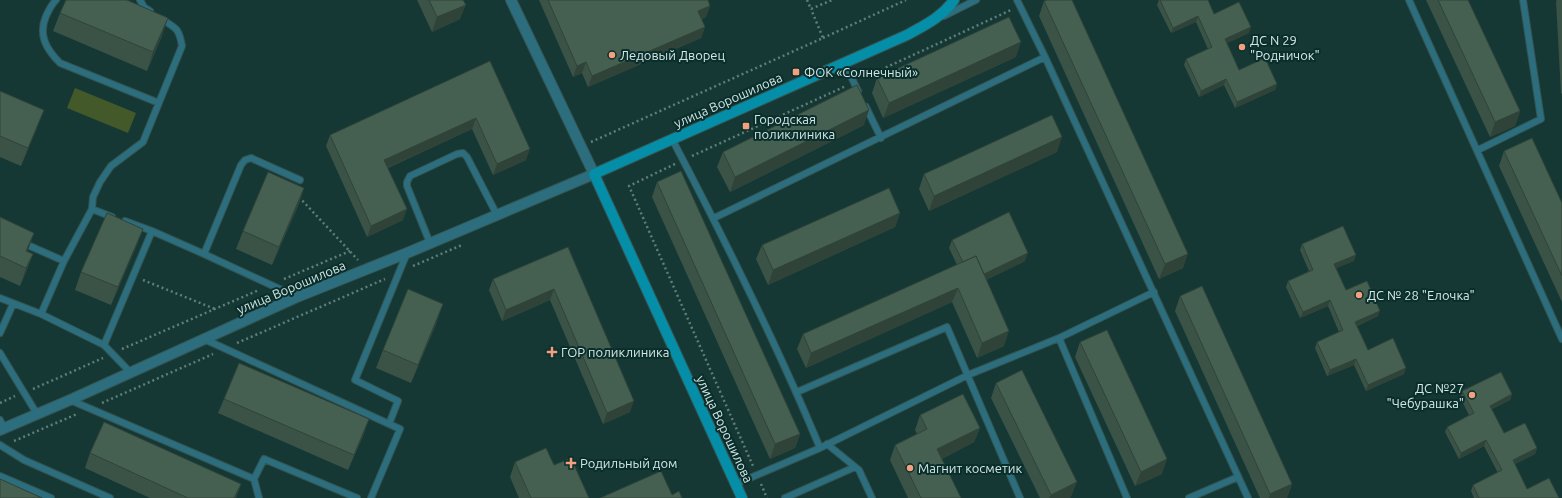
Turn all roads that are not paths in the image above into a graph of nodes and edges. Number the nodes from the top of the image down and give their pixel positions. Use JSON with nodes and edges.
{"nodes":[{"id":1,"x":56,"y":0,"type":"edge"},
{"id":2,"x":140,"y":0,"type":"edge"},
{"id":3,"x":511,"y":0,"type":"edge"},
{"id":4,"x":954,"y":0,"type":"edge"},
{"id":5,"x":976,"y":0,"type":"edge"},
{"id":6,"x":1016,"y":0,"type":"edge"},
{"id":7,"x":1409,"y":0,"type":"edge"},
{"id":8,"x":1523,"y":0,"type":"edge"},
{"id":9,"x":932,"y":21,"type":"junction"},
{"id":10,"x":1045,"y":57,"type":"junction"},
{"id":11,"x":844,"y":62,"type":"junction"},
{"id":12,"x":861,"y":96,"type":"edge"},
{"id":13,"x":159,"y":103,"type":"junction"},
{"id":14,"x":864,"y":103,"type":"edge"},
{"id":15,"x":881,"y":138,"type":"junction"},
{"id":16,"x":672,"y":139,"type":"junction"},
{"id":17,"x":1478,"y":150,"type":"junction"},
{"id":18,"x":594,"y":174,"type":"junction"},
{"id":19,"x":300,"y":180,"type":"road end"},
{"id":20,"x":92,"y":209,"type":"junction"},
{"id":21,"x":497,"y":215,"type":"junction"},
{"id":22,"x":714,"y":218,"type":"junction"},
{"id":23,"x":152,"y":231,"type":"junction"},
{"id":24,"x":14,"y":239,"type":"edge"},
{"id":25,"x":430,"y":243,"type":"junction"},
{"id":26,"x":407,"y":253,"type":"junction"},
{"id":27,"x":204,"y":254,"type":"junction"},
{"id":28,"x":64,"y":261,"type":"junction"},
{"id":29,"x":1154,"y":292,"type":"junction"},
{"id":30,"x":297,"y":297,"type":"junction"},
{"id":31,"x":0,"y":298,"type":"edge"},
{"id":32,"x":13,"y":304,"type":"junction"},
{"id":33,"x":41,"y":314,"type":"junction"},
{"id":34,"x":0,"y":333,"type":"edge"},
{"id":35,"x":1059,"y":338,"type":"junction"},
{"id":36,"x":204,"y":339,"type":"junction"},
{"id":37,"x":1562,"y":339,"type":"edge"},
{"id":38,"x":104,"y":345,"type":"junction"},
{"id":39,"x":0,"y":353,"type":"edge"},
{"id":40,"x":131,"y":373,"type":"junction"},
{"id":41,"x":968,"y":375,"type":"junction"},
{"id":42,"x":797,"y":392,"type":"junction"},
{"id":43,"x":70,"y":400,"type":"junction"},
{"id":44,"x":37,"y":414,"type":"junction"},
{"id":45,"x":389,"y":424,"type":"junction"},
{"id":46,"x":2,"y":426,"type":"edge"},
{"id":47,"x":827,"y":444,"type":"junction"},
{"id":48,"x":1,"y":446,"type":"edge"},
{"id":49,"x":820,"y":448,"type":"junction"},
{"id":50,"x":855,"y":467,"type":"junction"},
{"id":51,"x":0,"y":476,"type":"edge"},
{"id":52,"x":1238,"y":477,"type":"junction"},
{"id":53,"x":254,"y":480,"type":"junction"},
{"id":54,"x":736,"y":484,"type":"junction"},
{"id":55,"x":51,"y":498,"type":"edge"},
{"id":56,"x":110,"y":498,"type":"edge"},
{"id":57,"x":259,"y":498,"type":"edge"},
{"id":58,"x":357,"y":498,"type":"edge"},
{"id":59,"x":371,"y":498,"type":"edge"},
{"id":60,"x":742,"y":498,"type":"edge"},
{"id":61,"x":785,"y":498,"type":"edge"},
{"id":62,"x":872,"y":498,"type":"edge"},
{"id":63,"x":1020,"y":498,"type":"edge"},
{"id":64,"x":1127,"y":498,"type":"edge"},
{"id":65,"x":1189,"y":498,"type":"edge"},
{"id":66,"x":1248,"y":498,"type":"edge"}],
"edges":[{"from":1,"to":13,"type":"lane"},
{"from":2,"to":13,"type":"lane"},
{"from":3,"to":18,"type":"street","name":"улица Ворошилова"},
{"from":4,"to":9,"type":"main road","name":"улица Ворошилова"},
{"from":5,"to":9,"type":"lane"},
{"from":6,"to":10,"type":"lane"},
{"from":7,"to":17,"type":"lane"},
{"from":8,"to":17,"type":"lane"},
{"from":9,"to":11,"type":"main road","name":"улица Ворошилова"},
{"from":10,"to":15,"type":"lane"},
{"from":10,"to":29,"type":"lane"},
{"from":11,"to":12,"type":"lane"},
{"from":11,"to":16,"type":"main road","name":"улица Ворошилова"},
{"from":13,"to":20,"type":"lane"},
{"from":14,"to":15,"type":"lane"},
{"from":15,"to":22,"type":"lane"},
{"from":16,"to":18,"type":"main road","name":"улица Ворошилова"},
{"from":16,"to":22,"type":"lane"},
{"from":17,"to":37,"type":"lane"},
{"from":18,"to":21,"type":"street","name":"улица Ворошилова"},
{"from":18,"to":54,"type":"main road","name":"улица Ворошилова"},
{"from":19,"to":27,"type":"lane"},
{"from":20,"to":23,"type":"lane"},
{"from":20,"to":28,"type":"lane"},
{"from":21,"to":25,"type":"street","name":"улица Ворошилова"},
{"from":21,"to":25,"type":"lane"},
{"from":22,"to":42,"type":"lane"},
{"from":23,"to":27,"type":"lane"},
{"from":23,"to":38,"type":"lane"},
{"from":24,"to":28,"type":"lane"},
{"from":25,"to":26,"type":"street","name":"улица Ворошилова"},
{"from":26,"to":30,"type":"street","name":"улица Ворошилова"},
{"from":26,"to":45,"type":"lane"},
{"from":27,"to":30,"type":"lane"},
{"from":28,"to":33,"type":"lane"},
{"from":29,"to":35,"type":"lane"},
{"from":29,"to":52,"type":"lane"},
{"from":30,"to":36,"type":"street","name":"улица Ворошилова"},
{"from":31,"to":32,"type":"lane"},
{"from":32,"to":33,"type":"lane"},
{"from":32,"to":34,"type":"lane"},
{"from":33,"to":38,"type":"lane"},
{"from":35,"to":41,"type":"lane"},
{"from":35,"to":64,"type":"lane"},
{"from":36,"to":40,"type":"street","name":"улица Ворошилова"},
{"from":36,"to":45,"type":"lane"},
{"from":38,"to":40,"type":"lane"},
{"from":39,"to":44,"type":"lane"},
{"from":40,"to":43,"type":"street","name":"улица Ворошилова"},
{"from":41,"to":42,"type":"lane"},
{"from":41,"to":47,"type":"lane"},
{"from":41,"to":63,"type":"lane"},
{"from":42,"to":49,"type":"lane"},
{"from":43,"to":44,"type":"street","name":"улица Ворошилова"},
{"from":43,"to":53,"type":"lane"},
{"from":44,"to":46,"type":"street","name":"улица Ворошилова"},
{"from":45,"to":59,"type":"lane"},
{"from":47,"to":49,"type":"lane"},
{"from":47,"to":50,"type":"lane"},
{"from":48,"to":56,"type":"lane"},
{"from":49,"to":54,"type":"lane"},
{"from":50,"to":61,"type":"lane"},
{"from":50,"to":62,"type":"lane"},
{"from":51,"to":55,"type":"lane"},
{"from":52,"to":65,"type":"lane"},
{"from":52,"to":66,"type":"lane"},
{"from":53,"to":57,"type":"lane"},
{"from":53,"to":58,"type":"lane"},
{"from":54,"to":60,"type":"main road","name":"улица Ворошилова"}]}
